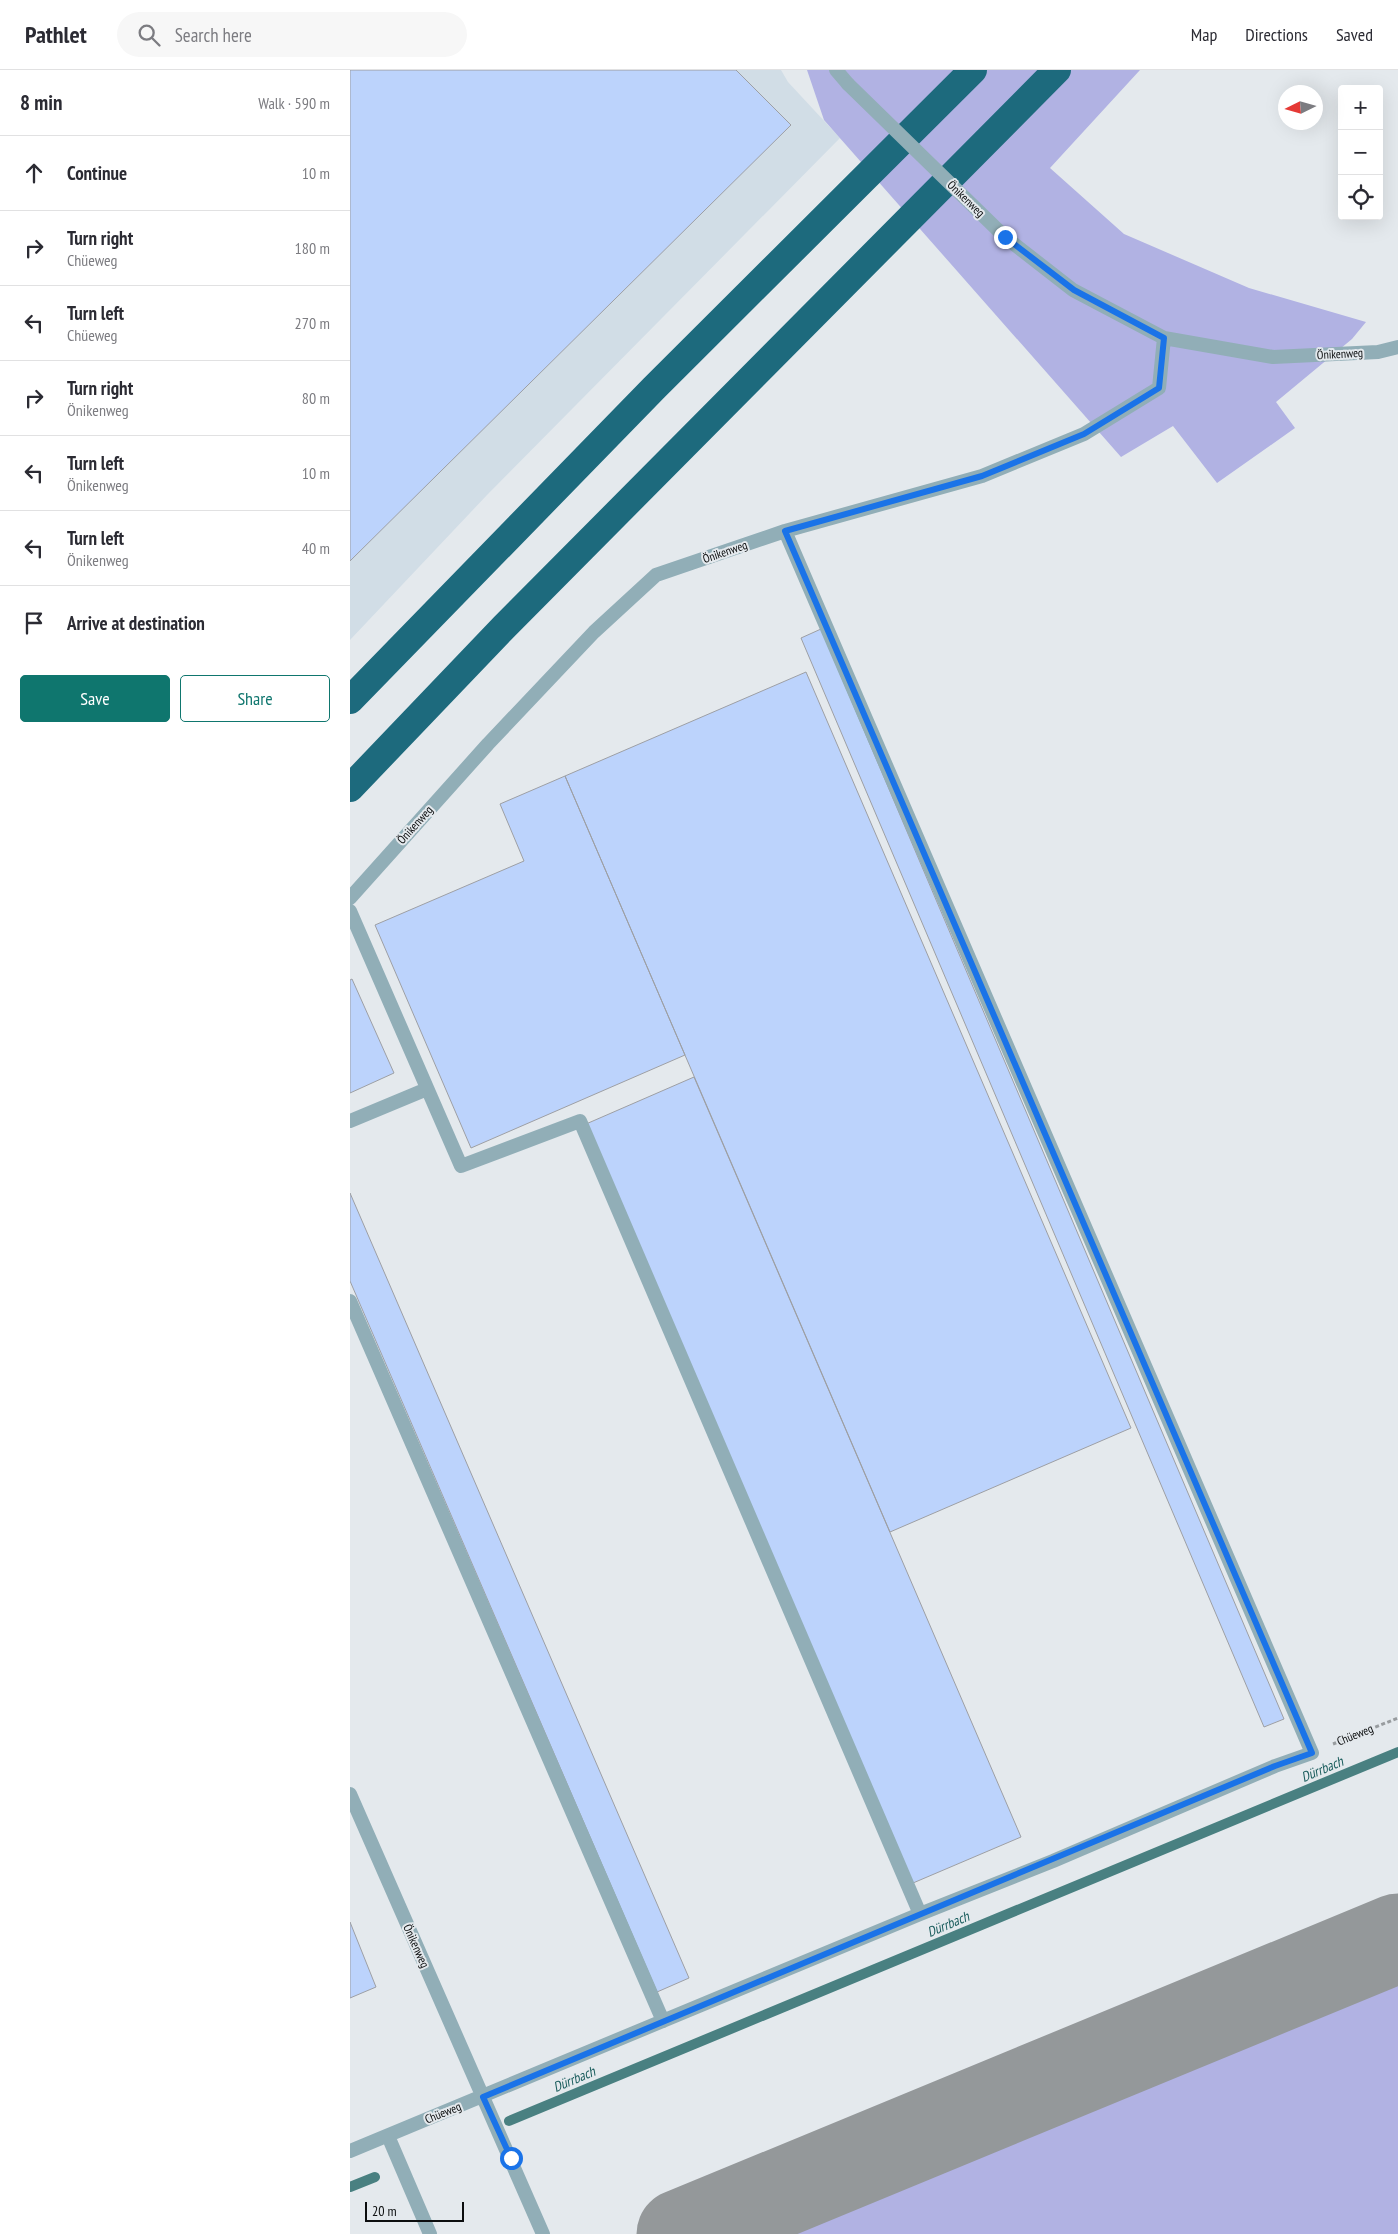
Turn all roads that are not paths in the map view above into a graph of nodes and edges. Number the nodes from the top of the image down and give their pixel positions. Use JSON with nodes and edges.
{"nodes":[{"id":1,"x":836,"y":70,"type":"edge"},
{"id":2,"x":973,"y":70,"type":"edge"},
{"id":3,"x":1057,"y":70,"type":"edge"},
{"id":4,"x":1164,"y":338,"type":"junction"},
{"id":5,"x":1398,"y":348,"type":"edge"},
{"id":6,"x":785,"y":531,"type":"junction"},
{"id":7,"x":350,"y":700,"type":"edge"},
{"id":8,"x":350,"y":788,"type":"edge"},
{"id":9,"x":350,"y":898,"type":"edge"},
{"id":10,"x":350,"y":911,"type":"edge"},
{"id":11,"x":427,"y":1089,"type":"junction"},
{"id":12,"x":350,"y":1122,"type":"edge"},
{"id":13,"x":350,"y":1302,"type":"edge"},
{"id":14,"x":350,"y":1794,"type":"edge"},
{"id":15,"x":920,"y":1914,"type":"junction"},
{"id":16,"x":663,"y":2021,"type":"junction"},
{"id":17,"x":483,"y":2097,"type":"junction"},
{"id":18,"x":388,"y":2136,"type":"junction"},
{"id":19,"x":350,"y":2151,"type":"edge"},
{"id":20,"x":430,"y":2234,"type":"edge"},
{"id":21,"x":543,"y":2234,"type":"edge"}],
"edges":[{"from":1,"to":4,"type":"lane","name":"Önikenweg","bridge":true},
{"from":2,"to":7,"type":"highway"},
{"from":3,"to":8,"type":"highway"},
{"from":4,"to":5,"type":"lane","name":"Önikenweg"},
{"from":4,"to":6,"type":"lane","name":"Önikenweg"},
{"from":6,"to":9,"type":"lane","name":"Önikenweg"},
{"from":6,"to":15,"type":"lane","name":"Chüeweg"},
{"from":10,"to":11,"type":"lane"},
{"from":11,"to":12,"type":"lane"},
{"from":11,"to":15,"type":"lane"},
{"from":13,"to":16,"type":"lane"},
{"from":14,"to":17,"type":"lane","name":"Önikenweg"},
{"from":15,"to":16,"type":"lane","name":"Chüeweg"},
{"from":16,"to":17,"type":"lane","name":"Chüeweg"},
{"from":17,"to":18,"type":"lane","name":"Chüeweg"},
{"from":17,"to":21,"type":"lane","name":"Önikenweg"},
{"from":18,"to":19,"type":"lane","name":"Chüeweg"},
{"from":18,"to":20,"type":"lane"}]}
